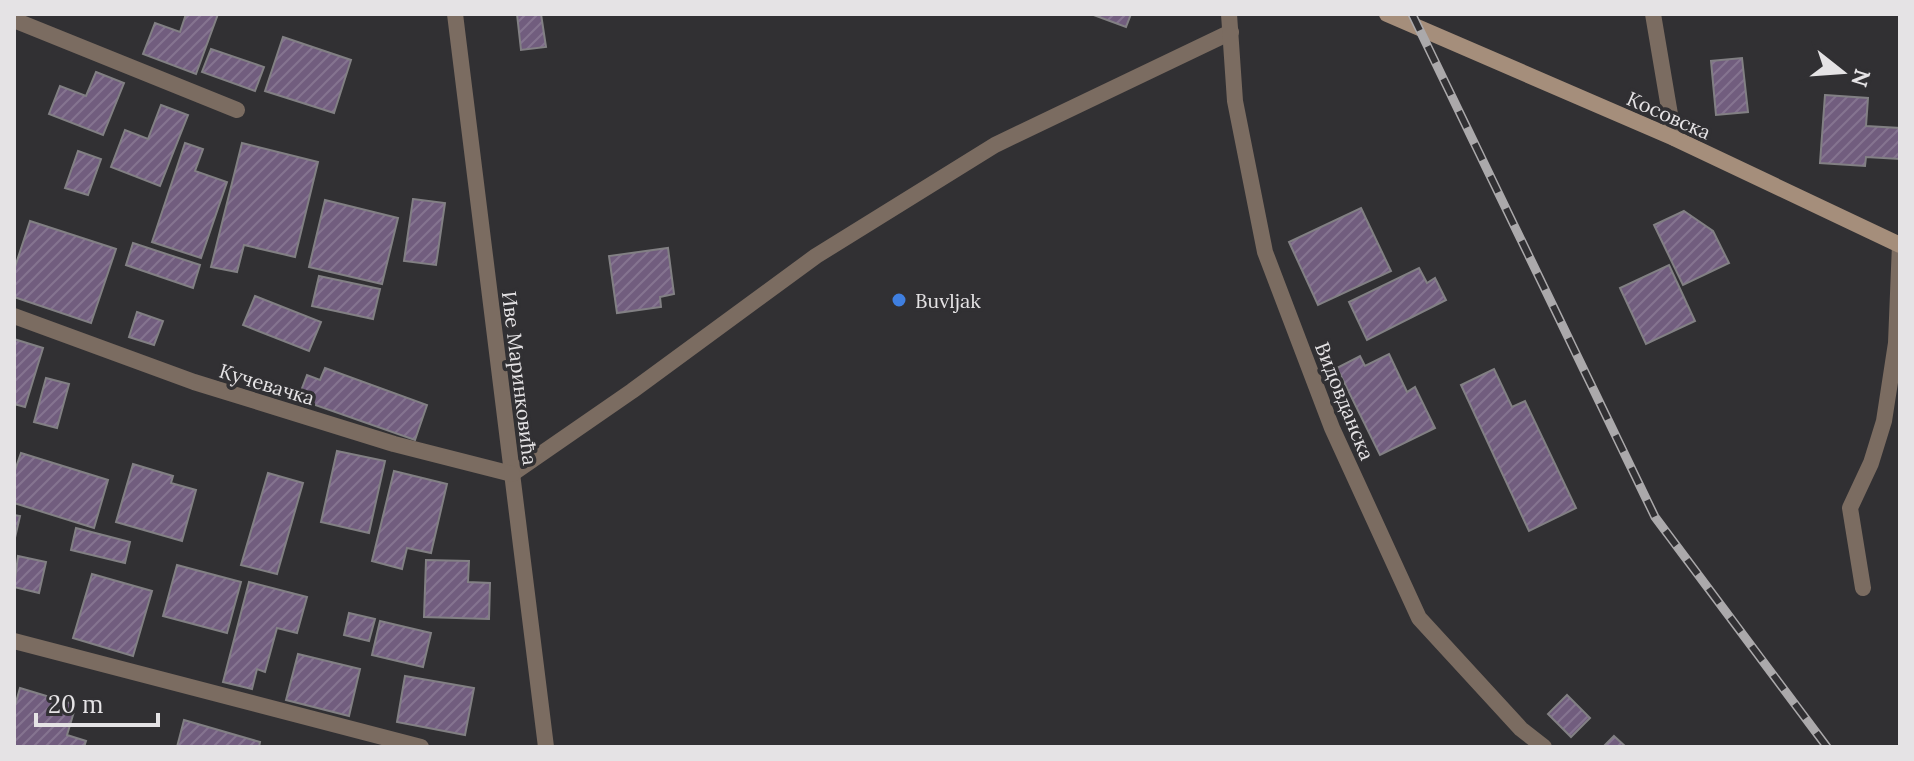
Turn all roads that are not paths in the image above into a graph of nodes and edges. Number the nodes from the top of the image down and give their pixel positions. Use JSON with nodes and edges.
{"nodes":[{"id":1,"x":455,"y":14,"type":"edge"},
{"id":2,"x":1229,"y":14,"type":"edge"},
{"id":3,"x":1387,"y":14,"type":"edge"},
{"id":4,"x":1653,"y":14,"type":"edge"},
{"id":5,"x":14,"y":20,"type":"edge"},
{"id":6,"x":1231,"y":32,"type":"junction"},
{"id":7,"x":237,"y":110,"type":"dead end"},
{"id":8,"x":1674,"y":138,"type":"junction"},
{"id":9,"x":1900,"y":245,"type":"edge"},
{"id":10,"x":14,"y":316,"type":"edge"},
{"id":11,"x":512,"y":474,"type":"junction"},
{"id":12,"x":1863,"y":588,"type":"dead end"},
{"id":13,"x":14,"y":641,"type":"edge"},
{"id":14,"x":421,"y":747,"type":"edge"},
{"id":15,"x":546,"y":747,"type":"edge"},
{"id":16,"x":1544,"y":747,"type":"edge"}],
"edges":[{"from":1,"to":11,"type":"street","name":"Иве Маринковића"},
{"from":2,"to":6,"type":"street","name":"Видовданска"},
{"from":3,"to":8,"type":"main road","name":"Косовска"},
{"from":4,"to":8,"type":"street"},
{"from":5,"to":7,"type":"street"},
{"from":6,"to":11,"type":"street"},
{"from":6,"to":16,"type":"street","name":"Видовданска"},
{"from":8,"to":9,"type":"main road","name":"Косовска"},
{"from":9,"to":12,"type":"street"},
{"from":10,"to":11,"type":"street","name":"Кучевачка"},
{"from":11,"to":15,"type":"street","name":"Иве Маринковића"},
{"from":13,"to":14,"type":"street"}]}
